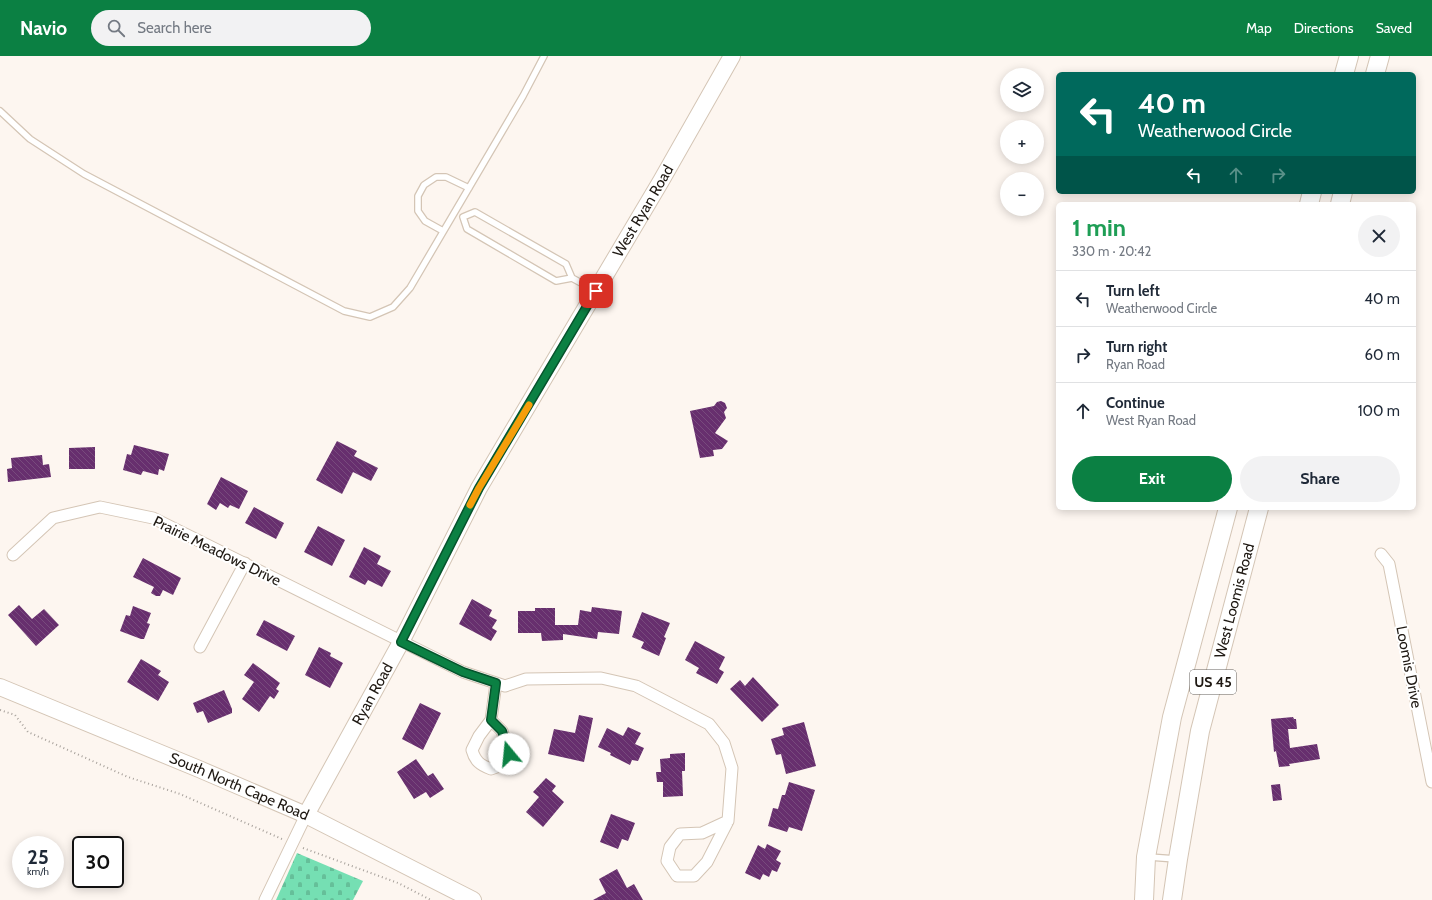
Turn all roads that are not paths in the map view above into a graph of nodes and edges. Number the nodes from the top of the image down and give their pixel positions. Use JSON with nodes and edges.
{"nodes":[{"id":1,"x":544,"y":56,"type":"edge"},
{"id":2,"x":732,"y":56,"type":"edge"},
{"id":3,"x":1349,"y":56,"type":"edge"},
{"id":4,"x":1380,"y":56,"type":"edge"},
{"id":5,"x":1345,"y":72,"type":"edge"},
{"id":6,"x":1376,"y":72,"type":"edge"},
{"id":7,"x":0,"y":111,"type":"edge"},
{"id":8,"x":469,"y":188,"type":"junction"},
{"id":9,"x":454,"y":212,"type":"junction"},
{"id":10,"x":463,"y":217,"type":"junction"},
{"id":11,"x":443,"y":231,"type":"junction"},
{"id":12,"x":572,"y":278,"type":"junction"},
{"id":13,"x":596,"y":291,"type":"junction"},
{"id":14,"x":479,"y":488,"type":"joint"},
{"id":15,"x":1227,"y":510,"type":"edge"},
{"id":16,"x":1258,"y":510,"type":"edge"},
{"id":17,"x":1381,"y":554,"type":"dead end"},
{"id":18,"x":13,"y":555,"type":"dead end"},
{"id":19,"x":244,"y":564,"type":"junction"},
{"id":20,"x":401,"y":642,"type":"junction"},
{"id":21,"x":200,"y":647,"type":"dead end"},
{"id":22,"x":496,"y":683,"type":"junction"},
{"id":23,"x":0,"y":687,"type":"edge"},
{"id":24,"x":491,"y":720,"type":"dead end"},
{"id":25,"x":1432,"y":782,"type":"edge"},
{"id":26,"x":306,"y":815,"type":"junction"},
{"id":27,"x":728,"y":821,"type":"junction"},
{"id":28,"x":1146,"y":857,"type":"junction"},
{"id":29,"x":1178,"y":859,"type":"junction"},
{"id":30,"x":265,"y":900,"type":"edge"},
{"id":31,"x":473,"y":900,"type":"edge"},
{"id":32,"x":1144,"y":900,"type":"edge"},
{"id":33,"x":1172,"y":900,"type":"edge"}],
"edges":[{"from":1,"to":8,"type":"lane"},
{"from":2,"to":13,"type":"street","name":"West Ryan Road"},
{"from":3,"to":5,"type":"main road"},
{"from":4,"to":6,"type":"main road"},
{"from":7,"to":11,"type":"lane"},
{"from":8,"to":9,"type":"lane"},
{"from":8,"to":11,"type":"lane"},
{"from":9,"to":10,"type":"lane"},
{"from":9,"to":11,"type":"lane"},
{"from":10,"to":12,"type":"lane"},
{"from":10,"to":12,"type":"lane"},
{"from":12,"to":13,"type":"lane"},
{"from":13,"to":14,"type":"street","name":"West Ryan Road"},
{"from":14,"to":20,"type":"street","name":"Ryan Road"},
{"from":15,"to":28,"type":"main road","name":"West Loomis Road","number":"US 45"},
{"from":16,"to":29,"type":"main road","name":"West Loomis Road","number":"US 45"},
{"from":17,"to":25,"type":"street","name":"Loomis Drive"},
{"from":18,"to":19,"type":"street","name":"Prairie Meadows Drive"},
{"from":19,"to":20,"type":"street","name":"Prairie Meadows Drive"},
{"from":19,"to":21,"type":"street"},
{"from":20,"to":22,"type":"street","name":"Prairie Meadows Drive"},
{"from":20,"to":26,"type":"street","name":"Ryan Road"},
{"from":22,"to":24,"type":"street"},
{"from":22,"to":27,"type":"street","name":"Prairie Meadows Drive"},
{"from":23,"to":26,"type":"street","name":"South North Cape Road"},
{"from":26,"to":30,"type":"street","name":"Ryan Road"},
{"from":26,"to":31,"type":"street","name":"South North Cape Road"},
{"from":27,"to":27,"type":"street"},
{"from":28,"to":29,"type":"lane"},
{"from":28,"to":32,"type":"main road","number":"US 45"},
{"from":29,"to":33,"type":"main road","number":"US 45"}]}
